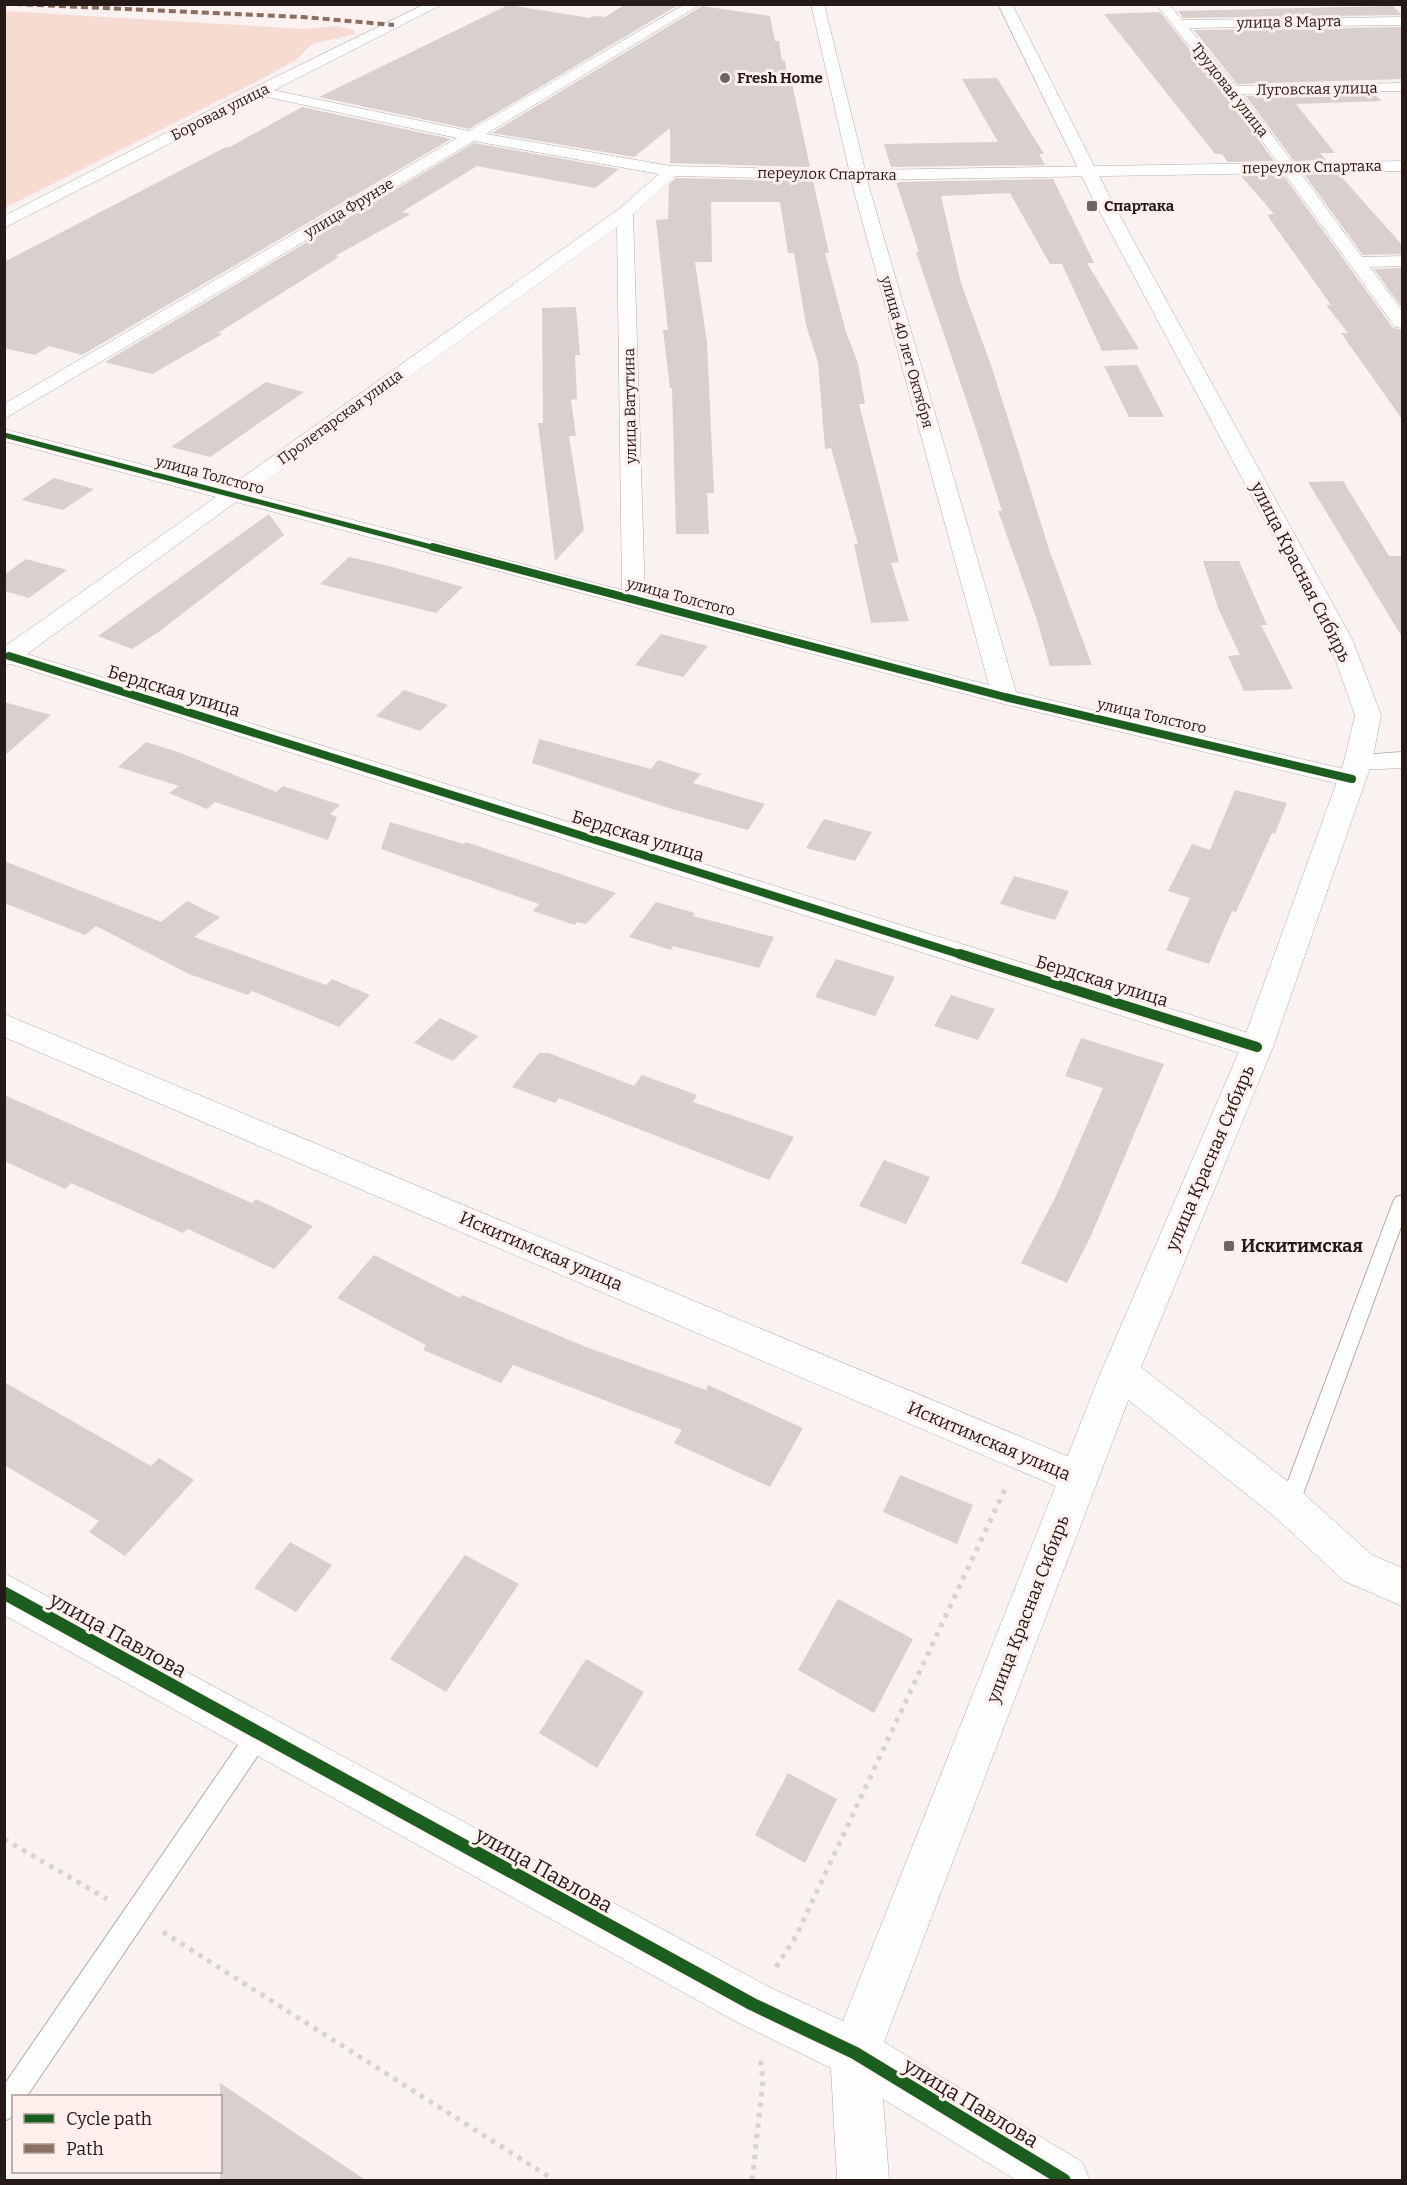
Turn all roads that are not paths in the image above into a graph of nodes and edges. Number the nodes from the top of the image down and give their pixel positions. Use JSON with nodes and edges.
{"nodes":[{"id":1,"x":437,"y":4,"type":"edge"},
{"id":2,"x":695,"y":4,"type":"edge"},
{"id":3,"x":817,"y":4,"type":"edge"},
{"id":4,"x":1005,"y":4,"type":"edge"},
{"id":5,"x":1162,"y":4,"type":"edge"},
{"id":6,"x":1402,"y":21,"type":"edge"},
{"id":7,"x":1176,"y":24,"type":"junction"},
{"id":8,"x":1402,"y":87,"type":"edge"},
{"id":9,"x":1232,"y":90,"type":"junction"},
{"id":10,"x":258,"y":92,"type":"junction"},
{"id":11,"x":469,"y":136,"type":"junction"},
{"id":12,"x":1402,"y":166,"type":"edge"},
{"id":13,"x":1289,"y":168,"type":"junction"},
{"id":14,"x":671,"y":171,"type":"junction"},
{"id":15,"x":1088,"y":171,"type":"junction"},
{"id":16,"x":858,"y":176,"type":"junction"},
{"id":17,"x":625,"y":213,"type":"junction"},
{"id":18,"x":4,"y":223,"type":"edge"},
{"id":19,"x":1402,"y":261,"type":"edge"},
{"id":20,"x":1356,"y":262,"type":"junction"},
{"id":21,"x":1402,"y":323,"type":"edge"},
{"id":22,"x":4,"y":413,"type":"edge"},
{"id":23,"x":4,"y":435,"type":"edge"},
{"id":24,"x":230,"y":496,"type":"junction"},
{"id":25,"x":634,"y":600,"type":"junction"},
{"id":26,"x":7,"y":658,"type":"edge"},
{"id":27,"x":1005,"y":697,"type":"junction"},
{"id":28,"x":1402,"y":760,"type":"edge"},
{"id":29,"x":1355,"y":771,"type":"junction"},
{"id":30,"x":4,"y":1024,"type":"edge"},
{"id":31,"x":1257,"y":1047,"type":"junction"},
{"id":32,"x":1402,"y":1202,"type":"edge"},
{"id":33,"x":1120,"y":1372,"type":"junction"},
{"id":34,"x":1078,"y":1478,"type":"junction"},
{"id":35,"x":1289,"y":1505,"type":"junction"},
{"id":36,"x":1402,"y":1587,"type":"edge"},
{"id":37,"x":4,"y":1593,"type":"edge"},
{"id":38,"x":259,"y":1734,"type":"junction"},
{"id":39,"x":855,"y":2053,"type":"junction"},
{"id":40,"x":13,"y":2095,"type":"edge"},
{"id":41,"x":862,"y":2181,"type":"edge"},
{"id":42,"x":1065,"y":2181,"type":"edge"}],
"edges":[{"from":1,"to":10,"type":"main road","name":"Боровая улица"},
{"from":2,"to":11,"type":"street","name":"улица Фрунзе"},
{"from":3,"to":16,"type":"street","name":"улица 40 лет Октября"},
{"from":4,"to":15,"type":"main road","name":"улица Красная Сибирь"},
{"from":5,"to":7,"type":"street","name":"Трудовая улица"},
{"from":6,"to":7,"type":"street","name":"улица 8 Марта"},
{"from":7,"to":9,"type":"street","name":"Трудовая улица"},
{"from":8,"to":9,"type":"street","name":"Луговская улица"},
{"from":9,"to":13,"type":"street","name":"Трудовая улица"},
{"from":10,"to":11,"type":"street","name":"переулок Спартака"},
{"from":10,"to":18,"type":"main road","name":"Боровая улица"},
{"from":11,"to":14,"type":"street","name":"переулок Спартака"},
{"from":11,"to":22,"type":"street","name":"улица Фрунзе"},
{"from":12,"to":13,"type":"street","name":"переулок Спартака"},
{"from":13,"to":15,"type":"street","name":"переулок Спартака"},
{"from":13,"to":20,"type":"street","name":"Трудовая улица"},
{"from":14,"to":16,"type":"street","name":"переулок Спартака"},
{"from":14,"to":17,"type":"street","name":"Пролетарская улица"},
{"from":15,"to":16,"type":"street","name":"переулок Спартака"},
{"from":15,"to":29,"type":"main road","name":"улица Красная Сибирь"},
{"from":16,"to":27,"type":"street","name":"улица 40 лет Октября"},
{"from":17,"to":24,"type":"street","name":"Пролетарская улица"},
{"from":17,"to":25,"type":"street","name":"улица Ватутина"},
{"from":19,"to":20,"type":"street"},
{"from":20,"to":21,"type":"street","name":"Трудовая улица"},
{"from":23,"to":24,"type":"street","name":"улица Толстого"},
{"from":24,"to":25,"type":"street","name":"улица Толстого"},
{"from":24,"to":26,"type":"street","name":"Пролетарская улица"},
{"from":25,"to":27,"type":"street","name":"улица Толстого"},
{"from":26,"to":31,"type":"street","name":"Бердская улица"},
{"from":27,"to":29,"type":"street","name":"улица Толстого"},
{"from":28,"to":29,"type":"street","name":"улица Толстого"},
{"from":29,"to":31,"type":"main road","name":"улица Красная Сибирь"},
{"from":30,"to":34,"type":"street","name":"Искитимская улица"},
{"from":31,"to":33,"type":"main road","name":"улица Красная Сибирь"},
{"from":32,"to":35,"type":"lane"},
{"from":33,"to":34,"type":"main road","name":"улица Красная Сибирь"},
{"from":33,"to":35,"type":"street"},
{"from":34,"to":39,"type":"main road","name":"улица Красная Сибирь"},
{"from":35,"to":36,"type":"street"},
{"from":37,"to":38,"type":"main road","name":"улица Павлова"},
{"from":38,"to":39,"type":"main road","name":"улица Павлова"},
{"from":38,"to":40,"type":"lane"},
{"from":39,"to":41,"type":"main road","name":"улица Красная Сибирь"},
{"from":39,"to":42,"type":"main road","name":"улица Павлова"}]}
